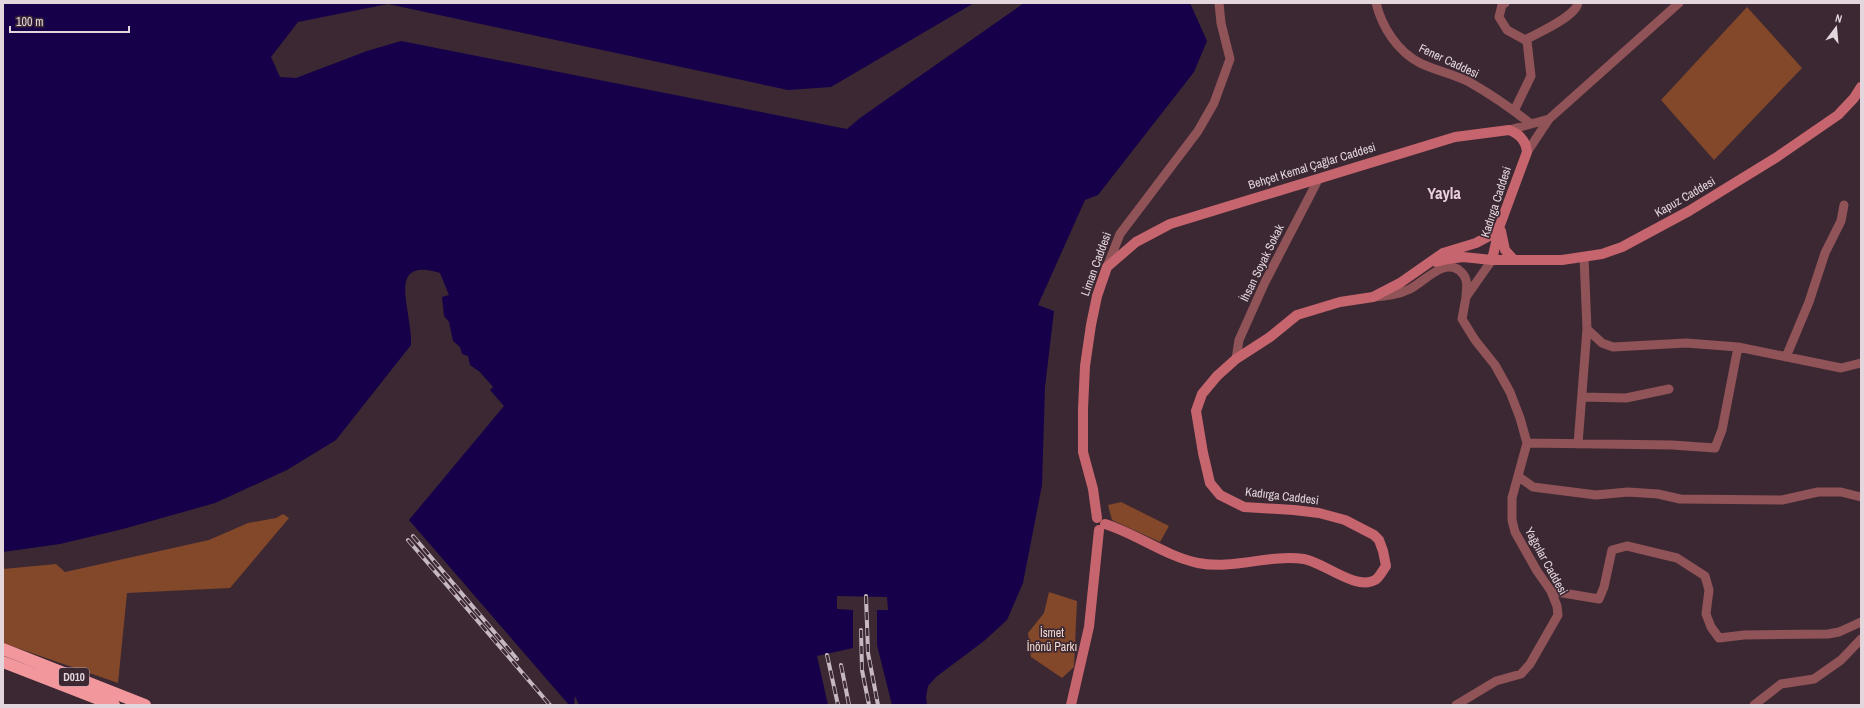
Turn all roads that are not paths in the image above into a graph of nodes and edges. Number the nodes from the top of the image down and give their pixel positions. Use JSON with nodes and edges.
{"nodes":[{"id":1,"x":1219,"y":3,"type":"edge"},
{"id":2,"x":1376,"y":3,"type":"edge"},
{"id":3,"x":1505,"y":3,"type":"edge"},
{"id":4,"x":1578,"y":3,"type":"edge"},
{"id":5,"x":1679,"y":3,"type":"edge"},
{"id":6,"x":1525,"y":40,"type":"junction"},
{"id":7,"x":1861,"y":87,"type":"edge"},
{"id":8,"x":1514,"y":111,"type":"junction"},
{"id":9,"x":1549,"y":119,"type":"junction"},
{"id":10,"x":1531,"y":124,"type":"junction"},
{"id":11,"x":1510,"y":130,"type":"junction"},
{"id":12,"x":1527,"y":152,"type":"junction"},
{"id":13,"x":1318,"y":180,"type":"junction"},
{"id":14,"x":1844,"y":205,"type":"dead end"},
{"id":15,"x":1500,"y":225,"type":"junction"},
{"id":16,"x":1584,"y":257,"type":"junction"},
{"id":17,"x":1492,"y":260,"type":"junction"},
{"id":18,"x":1514,"y":260,"type":"junction"},
{"id":19,"x":1425,"y":265,"type":"junction"},
{"id":20,"x":1107,"y":267,"type":"junction"},
{"id":21,"x":1373,"y":297,"type":"junction"},
{"id":22,"x":1466,"y":297,"type":"junction"},
{"id":23,"x":1587,"y":329,"type":"junction"},
{"id":24,"x":1738,"y":347,"type":"junction"},
{"id":25,"x":1786,"y":357,"type":"junction"},
{"id":26,"x":1236,"y":359,"type":"junction"},
{"id":27,"x":1861,"y":363,"type":"edge"},
{"id":28,"x":1669,"y":389,"type":"dead end"},
{"id":29,"x":1582,"y":397,"type":"junction"},
{"id":30,"x":1527,"y":442,"type":"junction"},
{"id":31,"x":1578,"y":444,"type":"junction"},
{"id":32,"x":1519,"y":477,"type":"junction"},
{"id":33,"x":1861,"y":497,"type":"edge"},
{"id":34,"x":1100,"y":524,"type":"junction"},
{"id":35,"x":1551,"y":591,"type":"junction"},
{"id":36,"x":1861,"y":622,"type":"edge"},
{"id":37,"x":1861,"y":639,"type":"edge"},
{"id":38,"x":3,"y":649,"type":"edge"},
{"id":39,"x":3,"y":662,"type":"edge"},
{"id":40,"x":114,"y":705,"type":"edge"},
{"id":41,"x":146,"y":705,"type":"edge"},
{"id":42,"x":1071,"y":705,"type":"edge"},
{"id":43,"x":1456,"y":705,"type":"edge"},
{"id":44,"x":1754,"y":705,"type":"edge"}],
"edges":[{"from":1,"to":20,"type":"street","name":"Liman Caddesi"},
{"from":2,"to":8,"type":"street","name":"Fener Caddesi"},
{"from":3,"to":6,"type":"street"},
{"from":4,"to":6,"type":"street"},
{"from":5,"to":9,"type":"street"},
{"from":6,"to":8,"type":"street"},
{"from":7,"to":16,"type":"main road","name":"Kapuz Caddesi"},
{"from":8,"to":10,"type":"street","name":"Fener Caddesi"},
{"from":9,"to":10,"type":"street"},
{"from":9,"to":12,"type":"street"},
{"from":10,"to":11,"type":"street"},
{"from":11,"to":12,"type":"main road"},
{"from":11,"to":13,"type":"main road","name":"Behçet Kemal Çağlar Caddesi"},
{"from":12,"to":15,"type":"main road","name":"Kadırga Caddesi"},
{"from":13,"to":20,"type":"main road","name":"Behçet Kemal Çağlar Caddesi"},
{"from":13,"to":26,"type":"street","name":"İhsan Soyak Sokak"},
{"from":14,"to":25,"type":"street"},
{"from":15,"to":17,"type":"main road","name":"Kadırga Caddesi"},
{"from":15,"to":18,"type":"main road"},
{"from":15,"to":19,"type":"main road","name":"Kadırga Caddesi"},
{"from":16,"to":18,"type":"main road","name":"Kapuz Caddesi"},
{"from":16,"to":23,"type":"street"},
{"from":17,"to":18,"type":"main road","name":"Kapuz Caddesi"},
{"from":17,"to":19,"type":"main road","name":"Kapuz Caddesi"},
{"from":17,"to":22,"type":"street"},
{"from":19,"to":21,"type":"main road","name":"Kadırga Caddesi"},
{"from":20,"to":34,"type":"main road","name":"Liman Caddesi"},
{"from":21,"to":22,"type":"street"},
{"from":21,"to":26,"type":"main road","name":"Kadırga Caddesi"},
{"from":22,"to":30,"type":"street"},
{"from":23,"to":24,"type":"street"},
{"from":23,"to":29,"type":"street"},
{"from":24,"to":25,"type":"street"},
{"from":24,"to":31,"type":"street"},
{"from":25,"to":27,"type":"street"},
{"from":26,"to":34,"type":"main road","name":"Kadırga Caddesi"},
{"from":28,"to":29,"type":"street"},
{"from":29,"to":31,"type":"street"},
{"from":30,"to":31,"type":"street"},
{"from":30,"to":32,"type":"street","name":"Yağcılar Caddesi"},
{"from":32,"to":33,"type":"street"},
{"from":32,"to":35,"type":"street","name":"Yağcılar Caddesi"},
{"from":34,"to":42,"type":"main road","name":"Liman Caddesi"},
{"from":35,"to":36,"type":"street"},
{"from":35,"to":43,"type":"street","name":"Yağcılar Caddesi"},
{"from":37,"to":44,"type":"street"},
{"from":38,"to":41,"type":"highway","number":"D010"},
{"from":39,"to":40,"type":"highway","number":"D010"}]}
